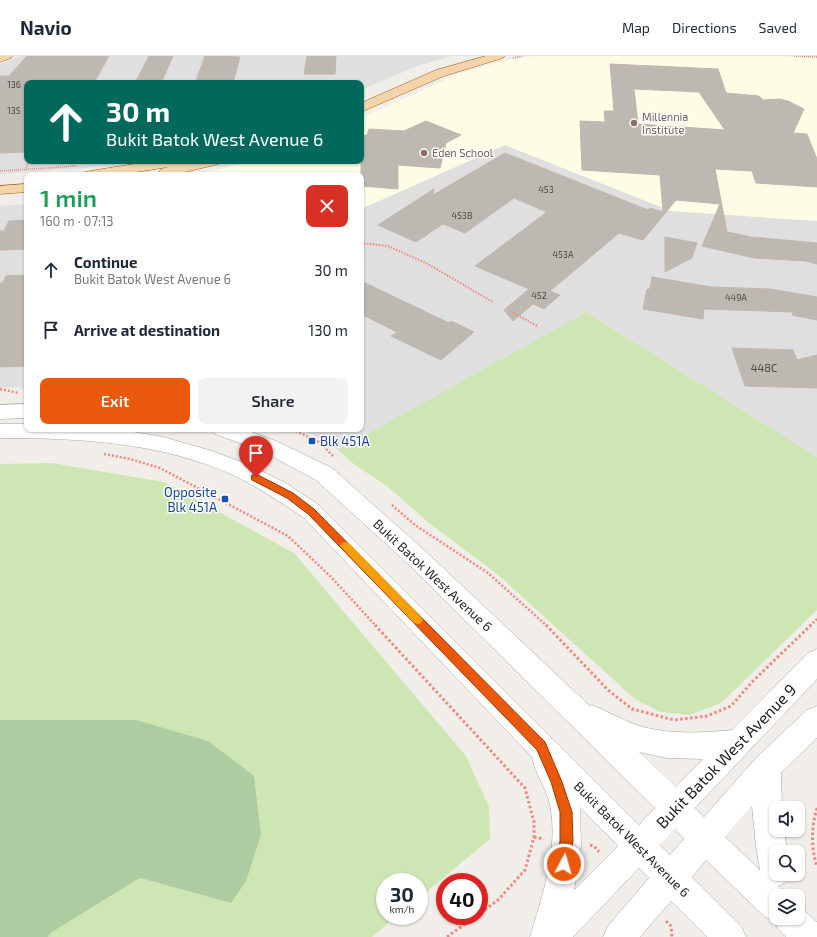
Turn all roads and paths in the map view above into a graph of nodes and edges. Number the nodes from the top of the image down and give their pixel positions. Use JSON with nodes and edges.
{"nodes":[{"id":1,"x":7,"y":56,"type":"edge"},
{"id":2,"x":475,"y":56,"type":"edge"},
{"id":3,"x":499,"y":56,"type":"edge"},
{"id":4,"x":794,"y":56,"type":"edge"},
{"id":5,"x":817,"y":57,"type":"edge"},
{"id":6,"x":0,"y":59,"type":"edge"},
{"id":7,"x":364,"y":97,"type":"edge"},
{"id":8,"x":364,"y":107,"type":"edge"},
{"id":9,"x":150,"y":164,"type":"edge"},
{"id":10,"x":200,"y":164,"type":"edge"},
{"id":11,"x":87,"y":170,"type":"edge"},
{"id":12,"x":0,"y":171,"type":"edge"},
{"id":13,"x":63,"y":172,"type":"edge"},
{"id":14,"x":161,"y":172,"type":"edge"},
{"id":15,"x":24,"y":175,"type":"edge"},
{"id":16,"x":24,"y":176,"type":"edge"},
{"id":17,"x":0,"y":182,"type":"edge"},
{"id":18,"x":24,"y":188,"type":"edge"},
{"id":19,"x":0,"y":190,"type":"edge"},
{"id":20,"x":364,"y":243,"type":"edge"},
{"id":21,"x":493,"y":302,"type":"dead end"},
{"id":22,"x":512,"y":312,"type":"dead end"},
{"id":23,"x":536,"y":326,"type":"dead end"},
{"id":24,"x":0,"y":390,"type":"edge"},
{"id":25,"x":24,"y":402,"type":"edge"},
{"id":26,"x":24,"y":403,"type":"edge"},
{"id":27,"x":0,"y":412,"type":"edge"},
{"id":28,"x":0,"y":430,"type":"edge"},
{"id":29,"x":24,"y":430,"type":"edge"},
{"id":30,"x":72,"y":432,"type":"edge"},
{"id":31,"x":230,"y":432,"type":"edge"},
{"id":32,"x":298,"y":432,"type":"edge"},
{"id":33,"x":101,"y":454,"type":"dead end"},
{"id":34,"x":339,"y":461,"type":"dead end"},
{"id":35,"x":386,"y":500,"type":"dead end"},
{"id":36,"x":817,"y":619,"type":"edge"},
{"id":37,"x":817,"y":661,"type":"edge"},
{"id":38,"x":572,"y":708,"type":"junction"},
{"id":39,"x":817,"y":719,"type":"edge"},
{"id":40,"x":737,"y":743,"type":"junction"},
{"id":41,"x":541,"y":746,"type":"junction"},
{"id":42,"x":766,"y":767,"type":"junction"},
{"id":43,"x":676,"y":808,"type":"junction"},
{"id":44,"x":817,"y":808,"type":"edge"},
{"id":45,"x":704,"y":838,"type":"junction"},
{"id":46,"x":771,"y":845,"type":"edge"},
{"id":47,"x":639,"y":846,"type":"junction"},
{"id":48,"x":817,"y":867,"type":"edge"},
{"id":49,"x":671,"y":877,"type":"junction"},
{"id":50,"x":769,"y":897,"type":"edge"},
{"id":51,"x":488,"y":907,"type":"edge"},
{"id":52,"x":464,"y":925,"type":"edge"},
{"id":53,"x":671,"y":926,"type":"dead end"},
{"id":54,"x":447,"y":937,"type":"edge"},
{"id":55,"x":546,"y":937,"type":"edge"},
{"id":56,"x":552,"y":937,"type":"edge"},
{"id":57,"x":619,"y":937,"type":"edge"},
{"id":58,"x":672,"y":937,"type":"edge"},
{"id":59,"x":730,"y":937,"type":"edge"}],
"edges":[{"from":1,"to":6,"type":"main road"},
{"from":2,"to":7,"type":"main road"},
{"from":3,"to":8,"type":"main road"},
{"from":4,"to":5,"type":"path"},
{"from":9,"to":11,"type":"main road"},
{"from":10,"to":14,"type":"main road"},
{"from":11,"to":13,"type":"path"},
{"from":12,"to":15,"type":"path"},
{"from":16,"to":17,"type":"main road"},
{"from":18,"to":19,"type":"main road"},
{"from":20,"to":21,"type":"path"},
{"from":22,"to":23,"type":"path"},
{"from":24,"to":25,"type":"path"},
{"from":26,"to":27,"type":"street"},
{"from":28,"to":29,"type":"street","name":"Bukit Batok West Avenue 6"},
{"from":30,"to":41,"type":"street","name":"Bukit Batok West Avenue 6"},
{"from":31,"to":38,"type":"street","name":"Bukit Batok West Avenue 6"},
{"from":32,"to":34,"type":"path"},
{"from":33,"to":51,"type":"path"},
{"from":35,"to":36,"type":"path"},
{"from":37,"to":40,"type":"street","name":"Bukit Batok West Avenue 9"},
{"from":38,"to":40,"type":"street"},
{"from":38,"to":43,"type":"street","name":"Bukit Batok West Avenue 6"},
{"from":39,"to":42,"type":"street"},
{"from":40,"to":43,"type":"street","name":"Bukit Batok West Avenue 9"},
{"from":41,"to":47,"type":"street","name":"Bukit Batok West Avenue 6"},
{"from":41,"to":55,"type":"street"},
{"from":42,"to":45,"type":"street"},
{"from":42,"to":46,"type":"street"},
{"from":43,"to":45,"type":"street","name":"Bukit Batok West Avenue 6"},
{"from":43,"to":47,"type":"street","name":"Bukit Batok West Avenue 9"},
{"from":44,"to":48,"type":"path"},
{"from":45,"to":49,"type":"street"},
{"from":45,"to":50,"type":"street","name":"Bukit Batok West Avenue 6"},
{"from":47,"to":49,"type":"street","name":"Bukit Batok West Avenue 6"},
{"from":47,"to":56,"type":"street","name":"Bukit Batok West Avenue 9"},
{"from":49,"to":57,"type":"street"},
{"from":49,"to":59,"type":"street","name":"Bukit Batok West Avenue 6"},
{"from":52,"to":54,"type":"path"},
{"from":53,"to":58,"type":"path"}]}
